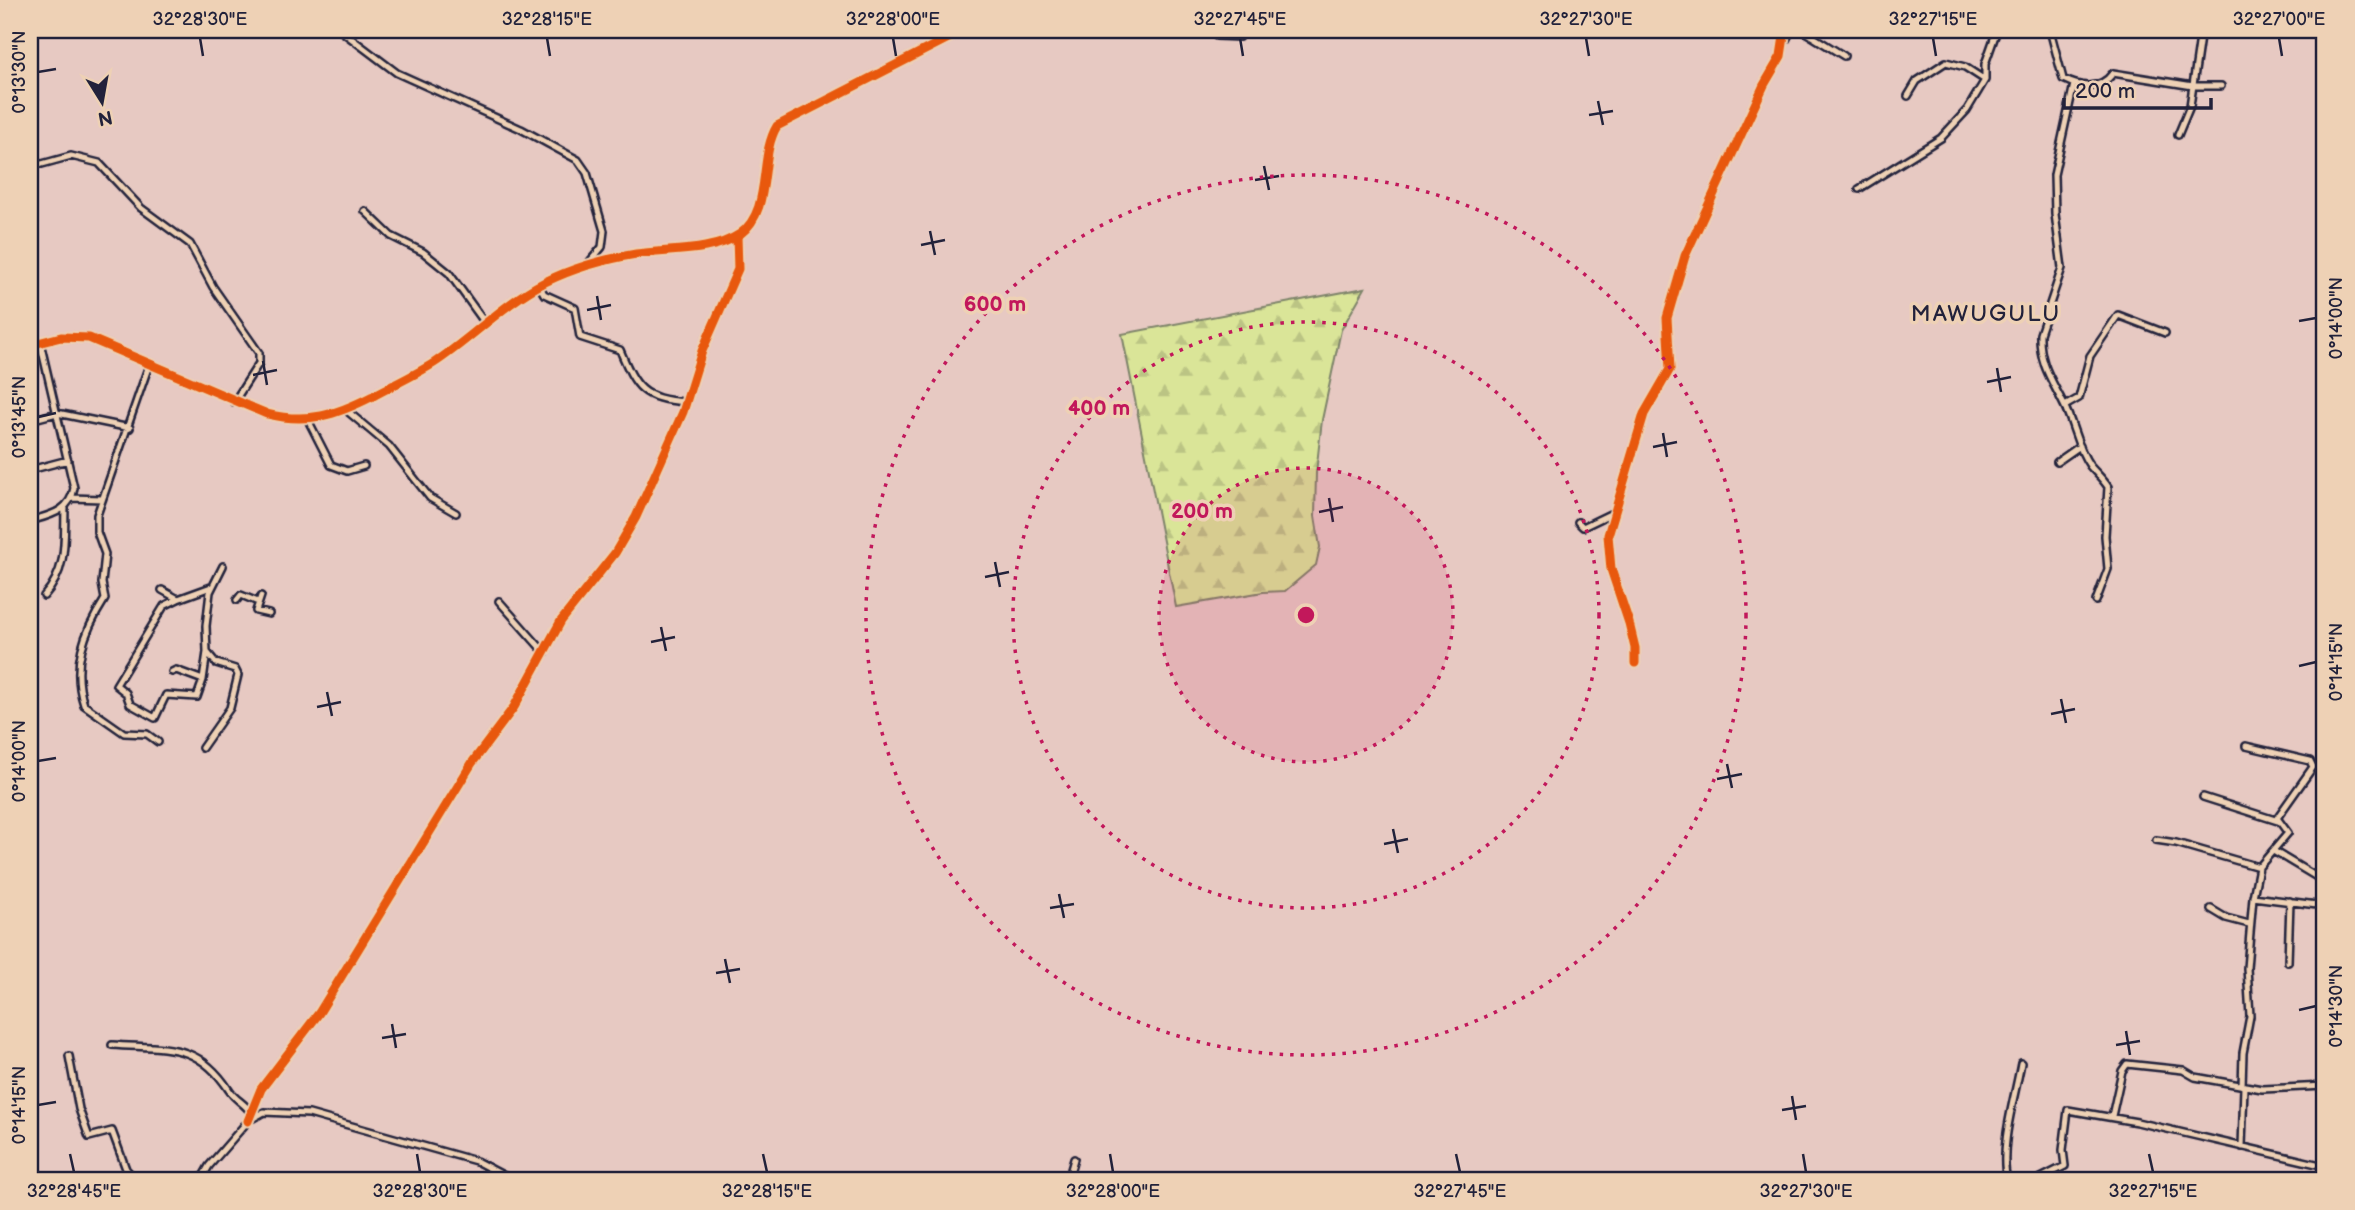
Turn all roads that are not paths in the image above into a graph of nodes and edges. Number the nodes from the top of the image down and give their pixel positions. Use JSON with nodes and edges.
{"nodes":[{"id":1,"x":340,"y":30,"type":"edge"},
{"id":2,"x":964,"y":30,"type":"edge"},
{"id":3,"x":1212,"y":30,"type":"edge"},
{"id":4,"x":1785,"y":30,"type":"edge"},
{"id":5,"x":1791,"y":30,"type":"edge"},
{"id":6,"x":1802,"y":30,"type":"edge"},
{"id":7,"x":1997,"y":30,"type":"edge"},
{"id":8,"x":2050,"y":30,"type":"edge"},
{"id":9,"x":2201,"y":30,"type":"edge"},
{"id":10,"x":1239,"y":37,"type":"dead end"},
{"id":11,"x":1844,"y":56,"type":"dead end"},
{"id":12,"x":1781,"y":57,"type":"junction"},
{"id":13,"x":1984,"y":80,"type":"junction"},
{"id":14,"x":2074,"y":84,"type":"junction"},
{"id":15,"x":2193,"y":86,"type":"junction"},
{"id":16,"x":2221,"y":86,"type":"dead end"},
{"id":17,"x":1908,"y":96,"type":"dead end"},
{"id":18,"x":2178,"y":135,"type":"dead end"},
{"id":19,"x":30,"y":163,"type":"edge"},
{"id":20,"x":1859,"y":189,"type":"dead end"},
{"id":21,"x":365,"y":211,"type":"dead end"},
{"id":22,"x":737,"y":236,"type":"junction"},
{"id":23,"x":586,"y":266,"type":"junction"},
{"id":24,"x":539,"y":285,"type":"junction"},
{"id":25,"x":485,"y":323,"type":"junction"},
{"id":26,"x":2165,"y":333,"type":"dead end"},
{"id":27,"x":40,"y":342,"type":"junction"},
{"id":28,"x":30,"y":345,"type":"edge"},
{"id":29,"x":149,"y":365,"type":"junction"},
{"id":30,"x":234,"y":402,"type":"junction"},
{"id":31,"x":686,"y":402,"type":"junction"},
{"id":32,"x":2065,"y":406,"type":"junction"},
{"id":33,"x":346,"y":410,"type":"junction"},
{"id":34,"x":57,"y":413,"type":"junction"},
{"id":35,"x":30,"y":420,"type":"edge"},
{"id":36,"x":308,"y":420,"type":"junction"},
{"id":37,"x":130,"y":428,"type":"junction"},
{"id":38,"x":2080,"y":446,"type":"junction"},
{"id":39,"x":68,"y":460,"type":"junction"},
{"id":40,"x":2057,"y":462,"type":"dead end"},
{"id":41,"x":364,"y":466,"type":"dead end"},
{"id":42,"x":30,"y":470,"type":"edge"},
{"id":43,"x":71,"y":498,"type":"junction"},
{"id":44,"x":103,"y":499,"type":"junction"},
{"id":45,"x":65,"y":508,"type":"junction"},
{"id":46,"x":456,"y":513,"type":"dead end"},
{"id":47,"x":1614,"y":516,"type":"junction"},
{"id":48,"x":30,"y":521,"type":"edge"},
{"id":49,"x":1578,"y":522,"type":"dead end"},
{"id":50,"x":223,"y":566,"type":"dead end"},
{"id":51,"x":211,"y":587,"type":"junction"},
{"id":52,"x":162,"y":590,"type":"dead end"},
{"id":53,"x":44,"y":596,"type":"dead end"},
{"id":54,"x":178,"y":599,"type":"junction"},
{"id":55,"x":237,"y":600,"type":"dead end"},
{"id":56,"x":499,"y":601,"type":"dead end"},
{"id":57,"x":2096,"y":601,"type":"dead end"},
{"id":58,"x":269,"y":614,"type":"dead end"},
{"id":59,"x":207,"y":652,"type":"junction"},
{"id":60,"x":545,"y":653,"type":"junction"},
{"id":61,"x":1635,"y":663,"type":"dead end"},
{"id":62,"x":172,"y":672,"type":"dead end"},
{"id":63,"x":203,"y":680,"type":"junction"},
{"id":64,"x":158,"y":742,"type":"dead end"},
{"id":65,"x":2246,"y":746,"type":"dead end"},
{"id":66,"x":202,"y":748,"type":"dead end"},
{"id":67,"x":2203,"y":797,"type":"dead end"},
{"id":68,"x":2278,"y":821,"type":"junction"},
{"id":69,"x":2156,"y":840,"type":"dead end"},
{"id":70,"x":2275,"y":852,"type":"junction"},
{"id":71,"x":2259,"y":867,"type":"junction"},
{"id":72,"x":2325,"y":882,"type":"edge"},
{"id":73,"x":2253,"y":897,"type":"junction"},
{"id":74,"x":2290,"y":901,"type":"junction"},
{"id":75,"x":2325,"y":906,"type":"edge"},
{"id":76,"x":2211,"y":909,"type":"dead end"},
{"id":77,"x":2249,"y":924,"type":"junction"},
{"id":78,"x":2288,"y":962,"type":"dead end"},
{"id":79,"x":112,"y":1045,"type":"dead end"},
{"id":80,"x":69,"y":1056,"type":"dead end"},
{"id":81,"x":2021,"y":1063,"type":"dead end"},
{"id":82,"x":2243,"y":1086,"type":"junction"},
{"id":83,"x":2325,"y":1086,"type":"edge"},
{"id":84,"x":251,"y":1114,"type":"junction"},
{"id":85,"x":2112,"y":1116,"type":"junction"},
{"id":86,"x":248,"y":1121,"type":"junction"},
{"id":87,"x":2242,"y":1147,"type":"junction"},
{"id":88,"x":1074,"y":1159,"type":"dead end"},
{"id":89,"x":2325,"y":1166,"type":"edge"},
{"id":90,"x":136,"y":1180,"type":"edge"},
{"id":91,"x":201,"y":1180,"type":"edge"},
{"id":92,"x":512,"y":1180,"type":"edge"},
{"id":93,"x":1068,"y":1180,"type":"edge"},
{"id":94,"x":2007,"y":1180,"type":"edge"},
{"id":95,"x":2037,"y":1180,"type":"edge"}],
"edges":[{"from":1,"to":23,"type":"street"},
{"from":2,"to":22,"type":"street"},
{"from":3,"to":10,"type":"street"},
{"from":4,"to":12,"type":"street"},
{"from":5,"to":12,"type":"street"},
{"from":6,"to":11,"type":"street"},
{"from":7,"to":13,"type":"street"},
{"from":8,"to":14,"type":"street"},
{"from":9,"to":15,"type":"street"},
{"from":12,"to":47,"type":"street"},
{"from":13,"to":17,"type":"street"},
{"from":13,"to":20,"type":"street"},
{"from":14,"to":15,"type":"street"},
{"from":14,"to":32,"type":"street"},
{"from":15,"to":16,"type":"street"},
{"from":15,"to":18,"type":"street"},
{"from":19,"to":30,"type":"street"},
{"from":21,"to":25,"type":"street"},
{"from":22,"to":23,"type":"street"},
{"from":22,"to":31,"type":"street"},
{"from":23,"to":24,"type":"street"},
{"from":24,"to":25,"type":"street"},
{"from":24,"to":31,"type":"street"},
{"from":25,"to":33,"type":"street"},
{"from":26,"to":32,"type":"street"},
{"from":27,"to":28,"type":"street"},
{"from":27,"to":29,"type":"street"},
{"from":27,"to":34,"type":"street"},
{"from":29,"to":30,"type":"street"},
{"from":29,"to":37,"type":"street"},
{"from":30,"to":36,"type":"street"},
{"from":31,"to":60,"type":"street"},
{"from":32,"to":38,"type":"street"},
{"from":33,"to":36,"type":"street"},
{"from":33,"to":46,"type":"street"},
{"from":34,"to":35,"type":"street"},
{"from":34,"to":37,"type":"street"},
{"from":34,"to":39,"type":"street"},
{"from":36,"to":41,"type":"street"},
{"from":37,"to":44,"type":"street"},
{"from":38,"to":40,"type":"street"},
{"from":38,"to":57,"type":"street"},
{"from":39,"to":42,"type":"street"},
{"from":39,"to":43,"type":"street"},
{"from":43,"to":44,"type":"street"},
{"from":43,"to":45,"type":"street"},
{"from":44,"to":64,"type":"street"},
{"from":45,"to":48,"type":"street"},
{"from":45,"to":53,"type":"street"},
{"from":47,"to":49,"type":"street"},
{"from":47,"to":61,"type":"street"},
{"from":50,"to":51,"type":"street"},
{"from":51,"to":54,"type":"street"},
{"from":51,"to":59,"type":"street"},
{"from":52,"to":54,"type":"street"},
{"from":54,"to":63,"type":"street"},
{"from":55,"to":58,"type":"street"},
{"from":56,"to":60,"type":"street"},
{"from":59,"to":63,"type":"street"},
{"from":59,"to":66,"type":"street"},
{"from":60,"to":84,"type":"street"},
{"from":62,"to":63,"type":"street"},
{"from":65,"to":68,"type":"street"},
{"from":67,"to":68,"type":"street"},
{"from":68,"to":70,"type":"street"},
{"from":69,"to":71,"type":"street"},
{"from":70,"to":71,"type":"street"},
{"from":70,"to":72,"type":"street"},
{"from":71,"to":73,"type":"street"},
{"from":73,"to":74,"type":"street"},
{"from":73,"to":77,"type":"street"},
{"from":74,"to":75,"type":"street"},
{"from":74,"to":78,"type":"street"},
{"from":76,"to":77,"type":"street"},
{"from":77,"to":82,"type":"street"},
{"from":79,"to":84,"type":"street"},
{"from":80,"to":90,"type":"street"},
{"from":81,"to":94,"type":"street"},
{"from":82,"to":83,"type":"street"},
{"from":82,"to":85,"type":"street"},
{"from":82,"to":87,"type":"street"},
{"from":84,"to":86,"type":"street"},
{"from":85,"to":87,"type":"street"},
{"from":85,"to":95,"type":"street"},
{"from":86,"to":91,"type":"street"},
{"from":86,"to":92,"type":"street"},
{"from":87,"to":89,"type":"street"},
{"from":88,"to":93,"type":"street"}]}
